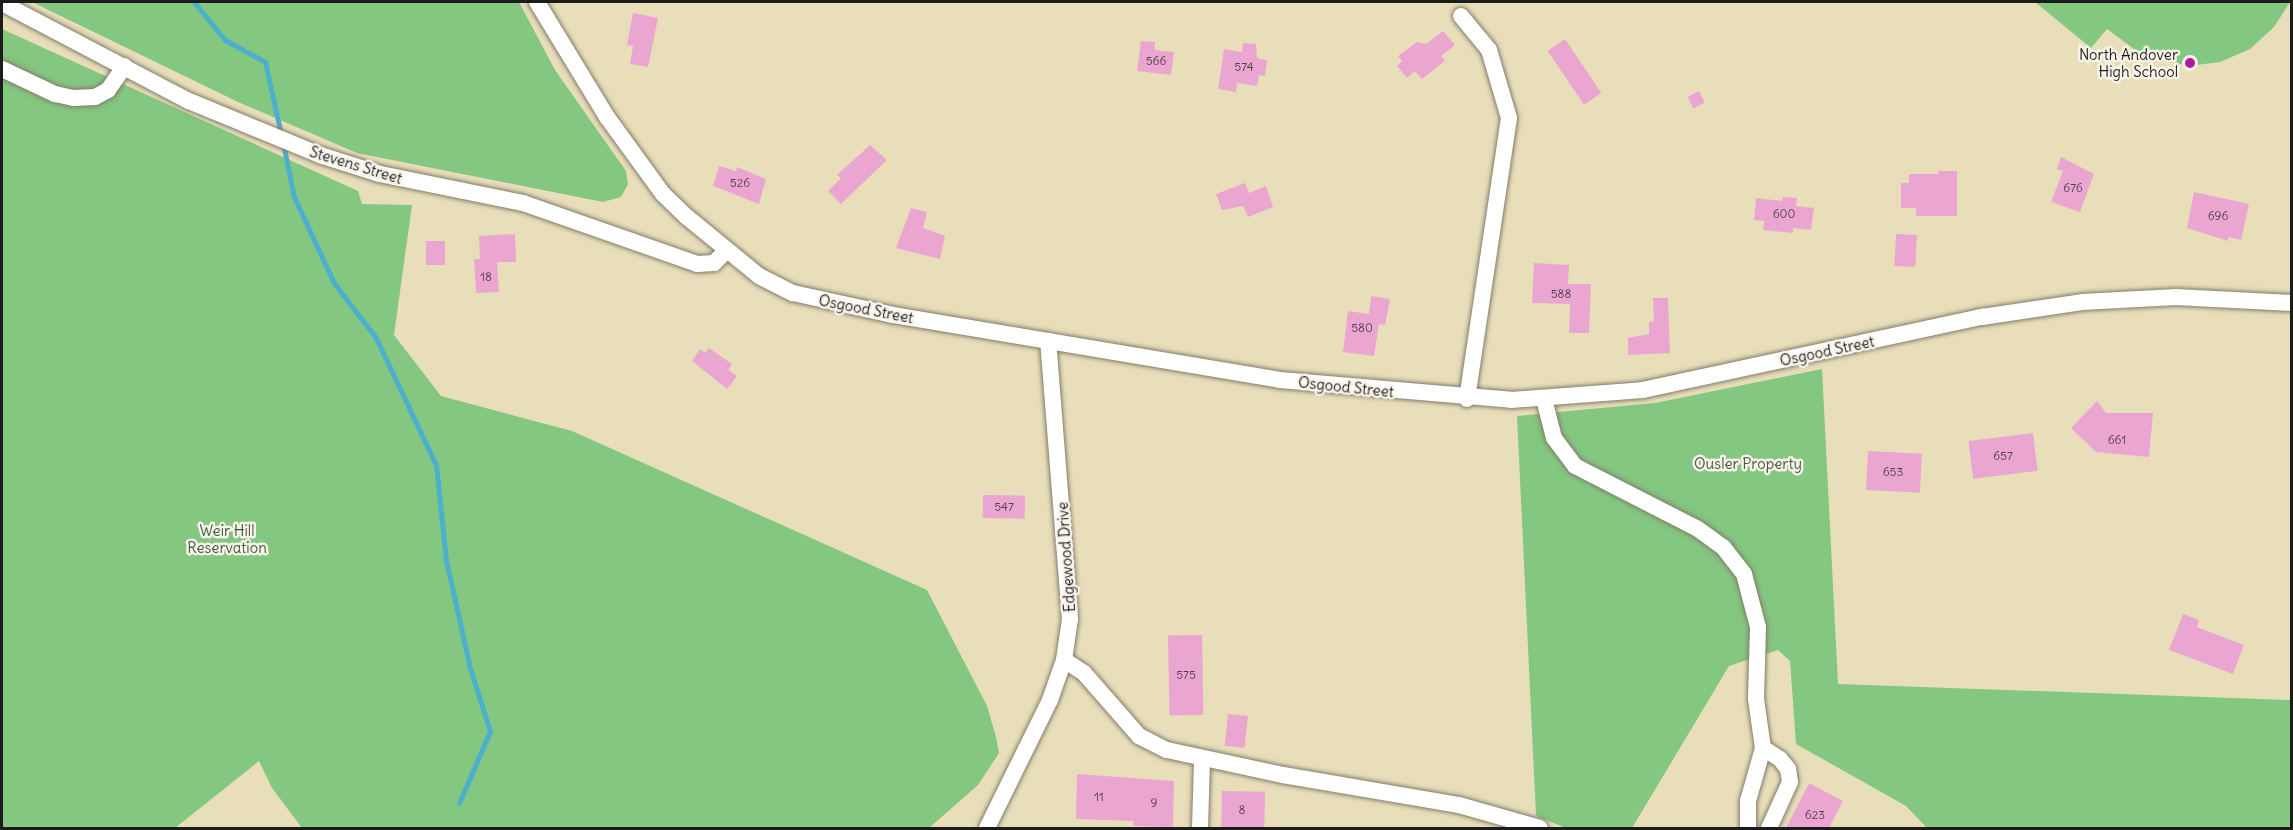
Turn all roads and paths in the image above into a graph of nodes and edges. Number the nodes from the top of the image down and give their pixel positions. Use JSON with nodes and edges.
{"nodes":[{"id":1,"x":537,"y":2,"type":"edge"},
{"id":2,"x":2,"y":3,"type":"edge"},
{"id":3,"x":1461,"y":16,"type":"dead end"},
{"id":4,"x":125,"y":66,"type":"junction"},
{"id":5,"x":2,"y":69,"type":"edge"},
{"id":6,"x":726,"y":251,"type":"junction"},
{"id":7,"x":2292,"y":303,"type":"edge"},
{"id":8,"x":1048,"y":341,"type":"junction"},
{"id":9,"x":1467,"y":399,"type":"junction"},
{"id":10,"x":1544,"y":399,"type":"junction"},
{"id":11,"x":1064,"y":660,"type":"junction"},
{"id":12,"x":1763,"y":748,"type":"junction"},
{"id":13,"x":1202,"y":759,"type":"junction"},
{"id":14,"x":987,"y":828,"type":"edge"},
{"id":15,"x":1200,"y":828,"type":"edge"},
{"id":16,"x":1540,"y":828,"type":"edge"},
{"id":17,"x":1748,"y":828,"type":"edge"},
{"id":18,"x":1769,"y":828,"type":"edge"}],
"edges":[{"from":1,"to":6,"type":"street","name":"Osgood Street"},
{"from":2,"to":4,"type":"street","name":"Stevens Street"},
{"from":3,"to":9,"type":"street"},
{"from":4,"to":5,"type":"street"},
{"from":4,"to":6,"type":"street","name":"Stevens Street"},
{"from":6,"to":8,"type":"street","name":"Osgood Street"},
{"from":7,"to":10,"type":"street","name":"Osgood Street"},
{"from":8,"to":9,"type":"street","name":"Osgood Street"},
{"from":8,"to":11,"type":"street","name":"Edgewood Drive"},
{"from":9,"to":10,"type":"street","name":"Osgood Street"},
{"from":10,"to":12,"type":"street"},
{"from":11,"to":13,"type":"street"},
{"from":11,"to":14,"type":"street","name":"Edgewood Drive"},
{"from":12,"to":17,"type":"street"},
{"from":12,"to":18,"type":"street"},
{"from":13,"to":15,"type":"street"},
{"from":13,"to":16,"type":"street"}]}
